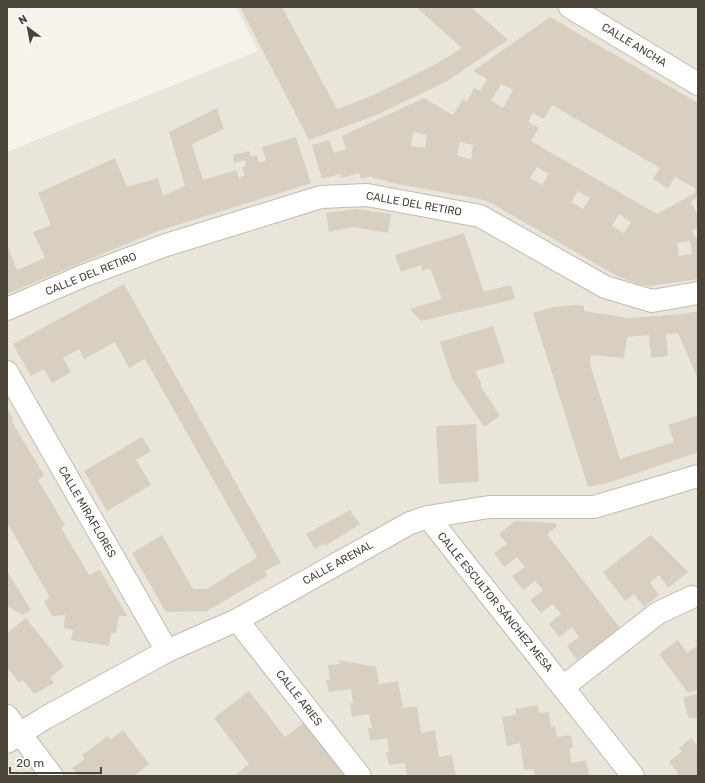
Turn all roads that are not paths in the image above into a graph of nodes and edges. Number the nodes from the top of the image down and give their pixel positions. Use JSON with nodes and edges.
{"nodes":[{"id":1,"x":570,"y":7,"type":"edge"},
{"id":2,"x":698,"y":84,"type":"edge"},
{"id":3,"x":698,"y":294,"type":"edge"},
{"id":4,"x":7,"y":309,"type":"edge"},
{"id":5,"x":7,"y":372,"type":"edge"},
{"id":6,"x":698,"y":476,"type":"edge"},
{"id":7,"x":428,"y":517,"type":"junction"},
{"id":8,"x":692,"y":597,"type":"dead end"},
{"id":9,"x":238,"y":620,"type":"junction"},
{"id":10,"x":167,"y":651,"type":"junction"},
{"id":11,"x":563,"y":688,"type":"junction"},
{"id":12,"x":11,"y":730,"type":"edge"},
{"id":13,"x":52,"y":776,"type":"edge"},
{"id":14,"x":360,"y":776,"type":"edge"},
{"id":15,"x":634,"y":776,"type":"edge"}],
"edges":[{"from":1,"to":2,"type":"street","name":"CALLE ANCHA"},
{"from":3,"to":4,"type":"street","name":"CALLE DEL RETIRO"},
{"from":5,"to":10,"type":"street","name":"CALLE MIRAFLORES"},
{"from":6,"to":7,"type":"street","name":"CALLE ARENAL"},
{"from":7,"to":9,"type":"street","name":"CALLE ARENAL"},
{"from":7,"to":11,"type":"street","name":"CALLE ESCULTOR SÁNCHEZ MESA"},
{"from":8,"to":11,"type":"street"},
{"from":9,"to":10,"type":"street","name":"CALLE ARENAL"},
{"from":9,"to":14,"type":"street","name":"CALLE ARIES"},
{"from":10,"to":12,"type":"street","name":"CALLE ARENAL"},
{"from":11,"to":15,"type":"street","name":"CALLE ESCULTOR SÁNCHEZ MESA"},
{"from":12,"to":13,"type":"street"}]}
